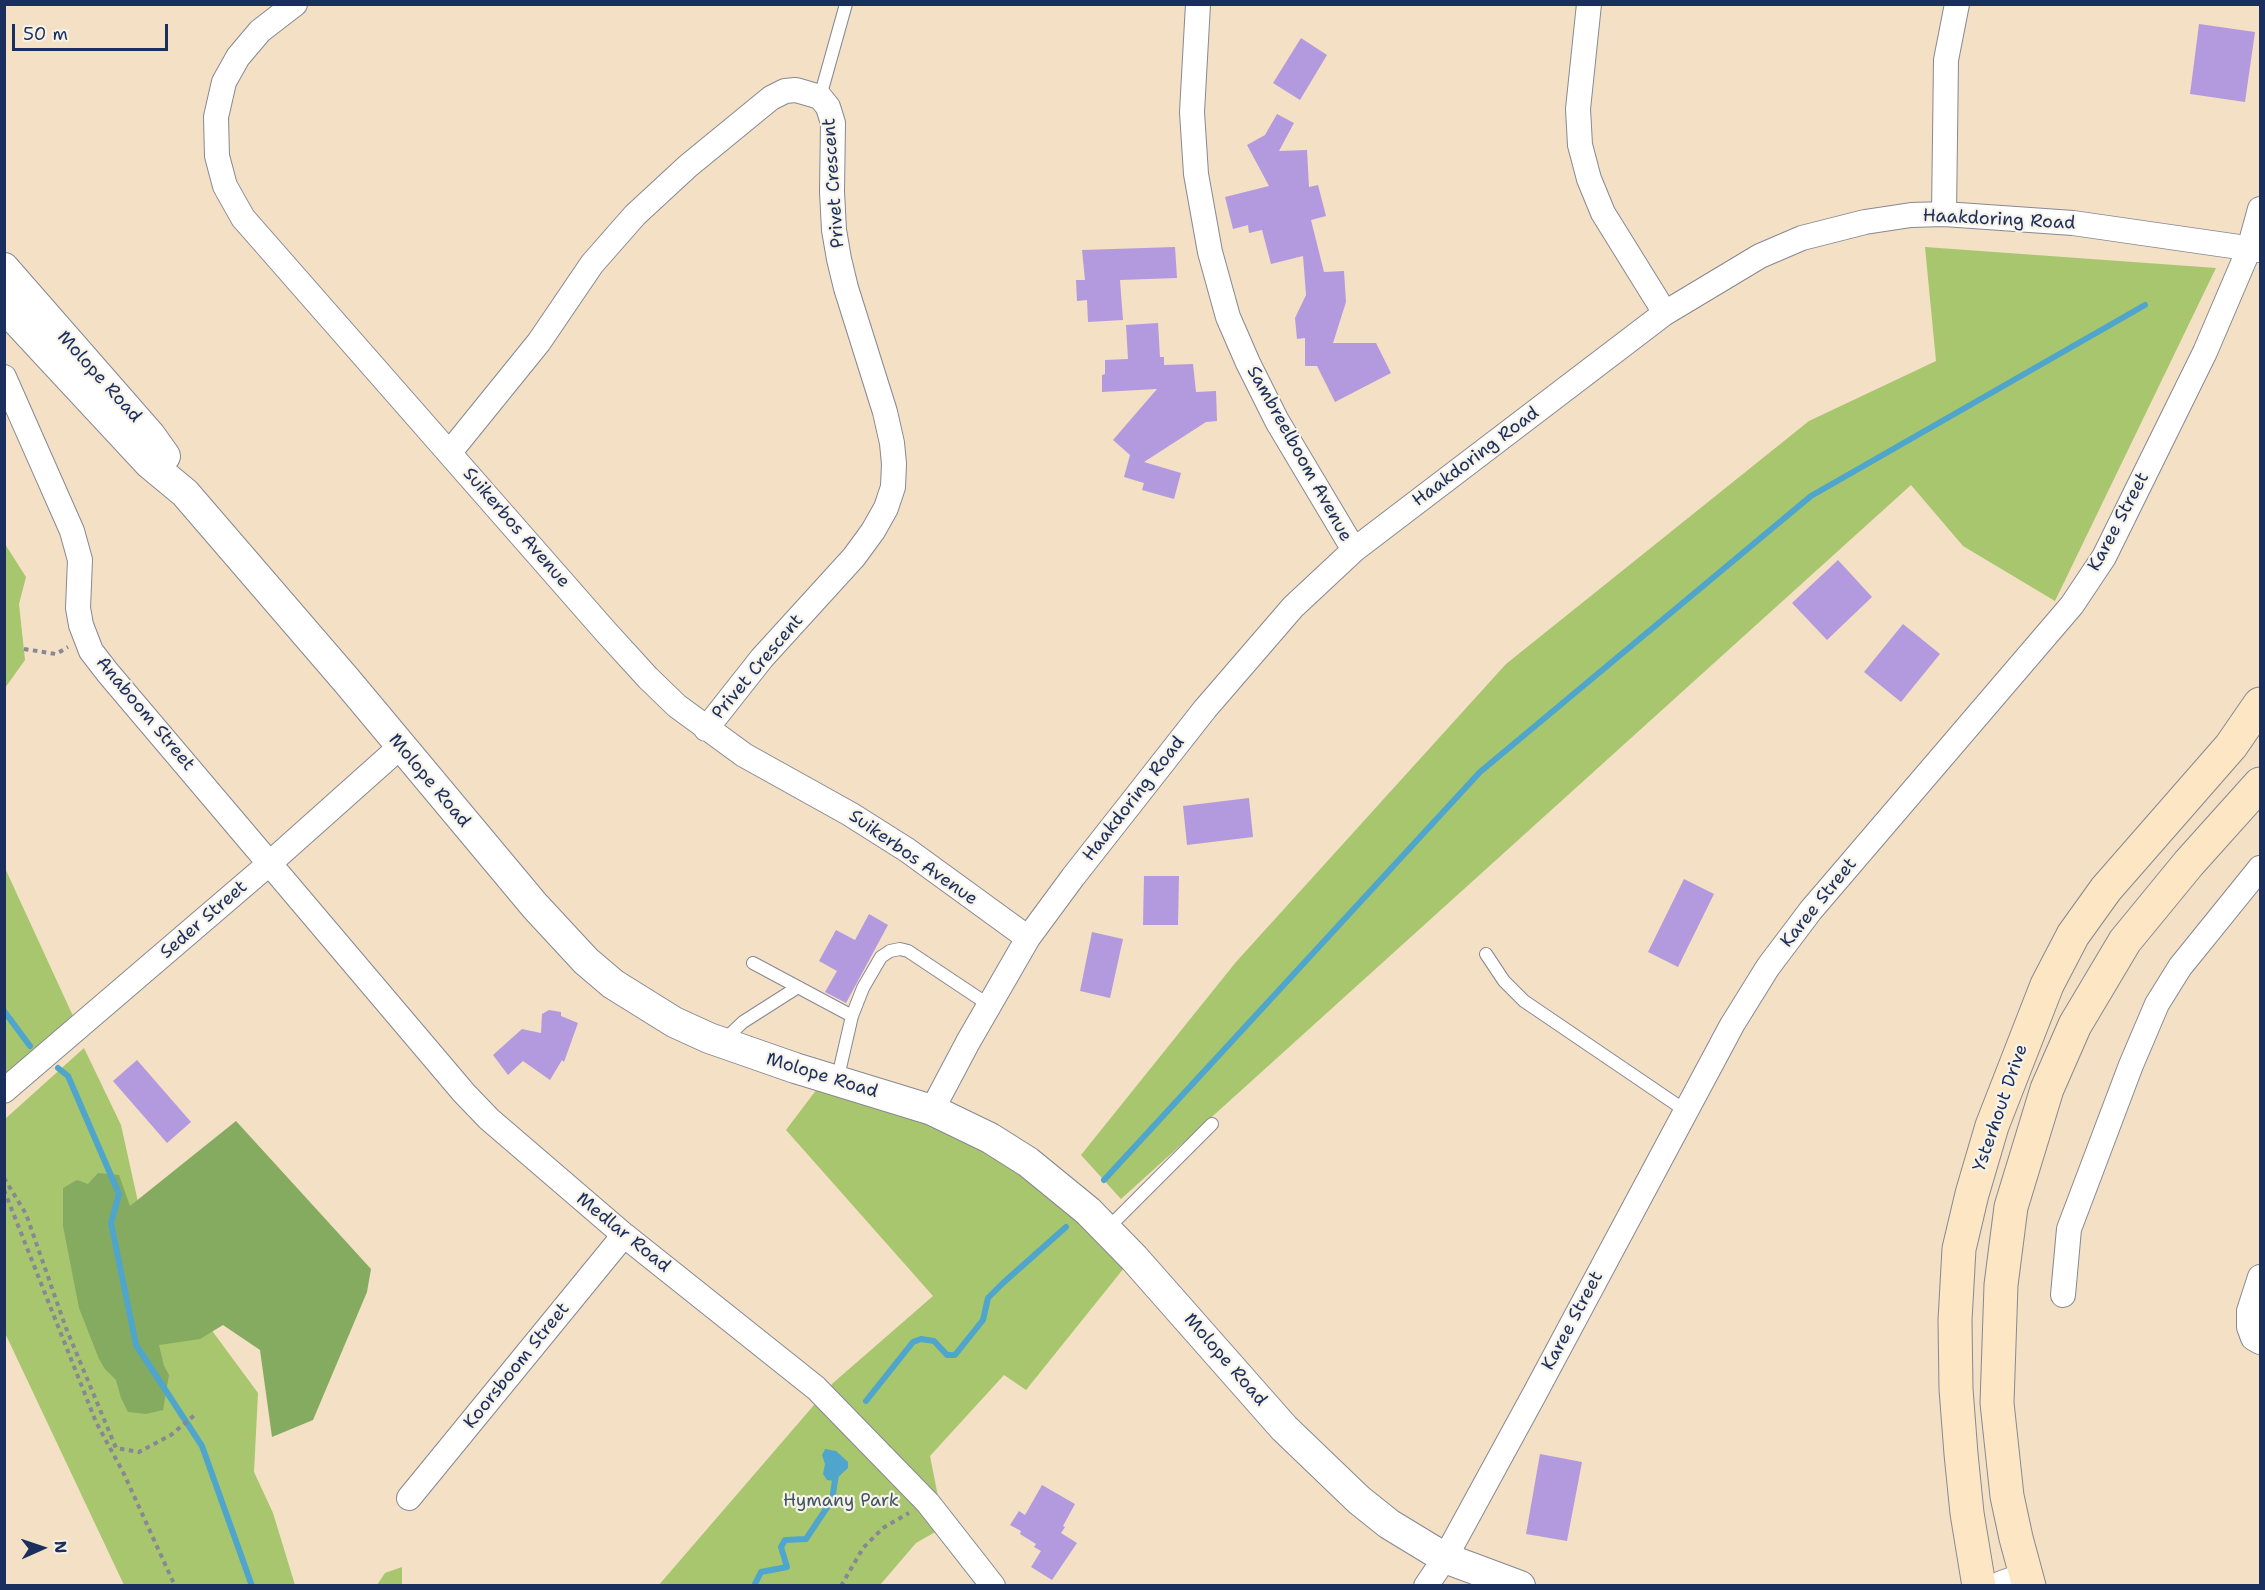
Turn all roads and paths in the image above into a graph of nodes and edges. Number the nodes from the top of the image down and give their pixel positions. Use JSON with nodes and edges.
{"nodes":[{"id":1,"x":295,"y":4,"type":"edge"},
{"id":2,"x":846,"y":4,"type":"edge"},
{"id":3,"x":1198,"y":4,"type":"edge"},
{"id":4,"x":1589,"y":4,"type":"edge"},
{"id":5,"x":1957,"y":4,"type":"edge"},
{"id":6,"x":820,"y":98,"type":"junction"},
{"id":7,"x":2260,"y":209,"type":"edge"},
{"id":8,"x":1944,"y":214,"type":"junction"},
{"id":9,"x":2255,"y":249,"type":"edge"},
{"id":10,"x":4,"y":268,"type":"edge"},
{"id":11,"x":4,"y":307,"type":"edge"},
{"id":12,"x":1665,"y":313,"type":"junction"},
{"id":13,"x":4,"y":377,"type":"edge"},
{"id":14,"x":450,"y":452,"type":"junction"},
{"id":15,"x":185,"y":493,"type":"junction"},
{"id":16,"x":1354,"y":550,"type":"junction"},
{"id":17,"x":85,"y":638,"type":"junction"},
{"id":18,"x":24,"y":649,"type":"dead end"},
{"id":19,"x":2260,"y":704,"type":"edge"},
{"id":20,"x":706,"y":729,"type":"junction"},
{"id":21,"x":400,"y":747,"type":"junction"},
{"id":22,"x":2260,"y":784,"type":"edge"},
{"id":23,"x":270,"y":863,"type":"junction"},
{"id":24,"x":2260,"y":868,"type":"edge"},
{"id":25,"x":1028,"y":938,"type":"junction"},
{"id":26,"x":1486,"y":954,"type":"dead end"},
{"id":27,"x":753,"y":963,"type":"dead end"},
{"id":28,"x":798,"y":987,"type":"junction"},
{"id":29,"x":989,"y":1005,"type":"junction"},
{"id":30,"x":852,"y":1016,"type":"junction"},
{"id":31,"x":722,"y":1043,"type":"junction"},
{"id":32,"x":837,"y":1081,"type":"junction"},
{"id":33,"x":4,"y":1091,"type":"edge"},
{"id":34,"x":932,"y":1110,"type":"junction"},
{"id":35,"x":1686,"y":1111,"type":"junction"},
{"id":36,"x":1212,"y":1124,"type":"dead end"},
{"id":37,"x":4,"y":1178,"type":"edge"},
{"id":38,"x":4,"y":1190,"type":"edge"},
{"id":39,"x":1107,"y":1229,"type":"junction"},
{"id":40,"x":624,"y":1235,"type":"junction"},
{"id":41,"x":2260,"y":1277,"type":"edge"},
{"id":42,"x":2063,"y":1295,"type":"dead end"},
{"id":43,"x":2260,"y":1342,"type":"edge"},
{"id":44,"x":197,"y":1413,"type":"dead end"},
{"id":45,"x":409,"y":1498,"type":"dead end"},
{"id":46,"x":928,"y":1503,"type":"junction"},
{"id":47,"x":1445,"y":1558,"type":"junction"},
{"id":48,"x":2019,"y":1583,"type":"edge"},
{"id":49,"x":175,"y":1586,"type":"edge"},
{"id":50,"x":841,"y":1586,"type":"edge"},
{"id":51,"x":993,"y":1586,"type":"edge"},
{"id":52,"x":1426,"y":1586,"type":"edge"},
{"id":53,"x":1520,"y":1586,"type":"edge"},
{"id":54,"x":1979,"y":1586,"type":"edge"}],
"edges":[{"from":1,"to":14,"type":"street","name":"Suikerbos Avenue"},
{"from":2,"to":6,"type":"lane"},
{"from":3,"to":16,"type":"street","name":"Sambreelboom Avenue"},
{"from":4,"to":12,"type":"street"},
{"from":5,"to":8,"type":"street"},
{"from":6,"to":14,"type":"street","name":"Privet Crescent"},
{"from":6,"to":20,"type":"street","name":"Privet Crescent"},
{"from":7,"to":9,"type":"street","name":"Karee Street"},
{"from":8,"to":9,"type":"street","name":"Haakdoring Road"},
{"from":8,"to":12,"type":"street","name":"Haakdoring Road"},
{"from":9,"to":35,"type":"street","name":"Karee Street"},
{"from":10,"to":15,"type":"street","name":"Molope Road"},
{"from":11,"to":15,"type":"street","name":"Molope Road"},
{"from":12,"to":16,"type":"street","name":"Haakdoring Road"},
{"from":13,"to":17,"type":"street","name":"Anaboom Street"},
{"from":14,"to":20,"type":"street","name":"Suikerbos Avenue"},
{"from":15,"to":21,"type":"street","name":"Molope Road"},
{"from":16,"to":25,"type":"street","name":"Haakdoring Road"},
{"from":17,"to":18,"type":"path"},
{"from":17,"to":23,"type":"street","name":"Anaboom Street"},
{"from":19,"to":54,"type":"main road","name":"Ysterhout Drive"},
{"from":20,"to":25,"type":"street","name":"Suikerbos Avenue"},
{"from":21,"to":23,"type":"street","name":"Seder Street"},
{"from":21,"to":31,"type":"street","name":"Molope Road"},
{"from":22,"to":48,"type":"main road","name":"Ysterhout Drive"},
{"from":23,"to":33,"type":"street","name":"Seder Street"},
{"from":23,"to":40,"type":"street","name":"Medlar Road"},
{"from":24,"to":42,"type":"street"},
{"from":25,"to":29,"type":"street","name":"Haakdoring Road"},
{"from":26,"to":35,"type":"lane"},
{"from":27,"to":28,"type":"lane"},
{"from":28,"to":30,"type":"lane"},
{"from":28,"to":31,"type":"lane"},
{"from":29,"to":30,"type":"lane"},
{"from":29,"to":34,"type":"street","name":"Haakdoring Road"},
{"from":30,"to":32,"type":"lane"},
{"from":31,"to":32,"type":"street","name":"Molope Road"},
{"from":32,"to":34,"type":"street","name":"Molope Road"},
{"from":34,"to":39,"type":"street","name":"Molope Road"},
{"from":35,"to":47,"type":"street","name":"Karee Street"},
{"from":36,"to":39,"type":"lane"},
{"from":37,"to":44,"type":"path"},
{"from":38,"to":49,"type":"path"},
{"from":39,"to":47,"type":"street","name":"Molope Road"},
{"from":40,"to":45,"type":"street","name":"Koorsboom Street"},
{"from":40,"to":46,"type":"street","name":"Medlar Road"},
{"from":41,"to":43,"type":"street"},
{"from":46,"to":50,"type":"path"},
{"from":46,"to":51,"type":"street","name":"Medlar Road"},
{"from":47,"to":52,"type":"street","name":"Karee Street"},
{"from":47,"to":53,"type":"street","name":"Molope Road"}]}
